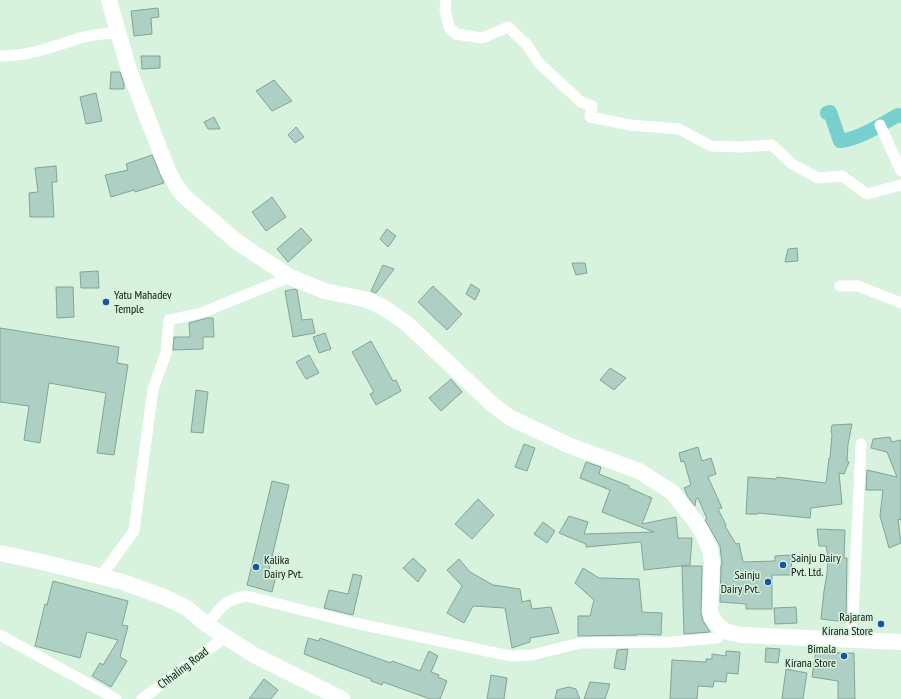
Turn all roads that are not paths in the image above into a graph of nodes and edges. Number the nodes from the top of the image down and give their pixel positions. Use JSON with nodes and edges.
{"nodes":[{"id":1,"x":109,"y":0,"type":"edge"},
{"id":2,"x":446,"y":0,"type":"edge"},
{"id":3,"x":118,"y":32,"type":"junction"},
{"id":4,"x":0,"y":56,"type":"edge"},
{"id":5,"x":880,"y":125,"type":"dead end"},
{"id":6,"x":901,"y":171,"type":"edge"},
{"id":7,"x":901,"y":185,"type":"edge"},
{"id":8,"x":290,"y":277,"type":"junction"},
{"id":9,"x":840,"y":286,"type":"dead end"},
{"id":10,"x":901,"y":303,"type":"edge"},
{"id":11,"x":861,"y":444,"type":"dead end"},
{"id":12,"x":0,"y":554,"type":"edge"},
{"id":13,"x":101,"y":576,"type":"junction"},
{"id":14,"x":207,"y":625,"type":"junction"},
{"id":15,"x":724,"y":631,"type":"junction"},
{"id":16,"x":0,"y":635,"type":"edge"},
{"id":17,"x":225,"y":637,"type":"junction"},
{"id":18,"x":852,"y":640,"type":"junction"},
{"id":19,"x":901,"y":642,"type":"edge"},
{"id":20,"x":116,"y":699,"type":"edge"},
{"id":21,"x":142,"y":699,"type":"edge"},
{"id":22,"x":342,"y":699,"type":"edge"}],
"edges":[{"from":1,"to":3,"type":"main road"},
{"from":2,"to":7,"type":"street"},
{"from":3,"to":4,"type":"street"},
{"from":3,"to":8,"type":"main road"},
{"from":5,"to":6,"type":"street"},
{"from":8,"to":13,"type":"street"},
{"from":8,"to":15,"type":"main road"},
{"from":9,"to":10,"type":"street"},
{"from":11,"to":18,"type":"street"},
{"from":12,"to":13,"type":"main road"},
{"from":13,"to":14,"type":"main road"},
{"from":14,"to":15,"type":"street"},
{"from":14,"to":17,"type":"main road"},
{"from":15,"to":18,"type":"main road"},
{"from":16,"to":20,"type":"street"},
{"from":17,"to":21,"type":"street","name":"Chhaling Road"},
{"from":17,"to":22,"type":"main road"},
{"from":18,"to":19,"type":"main road"}]}
